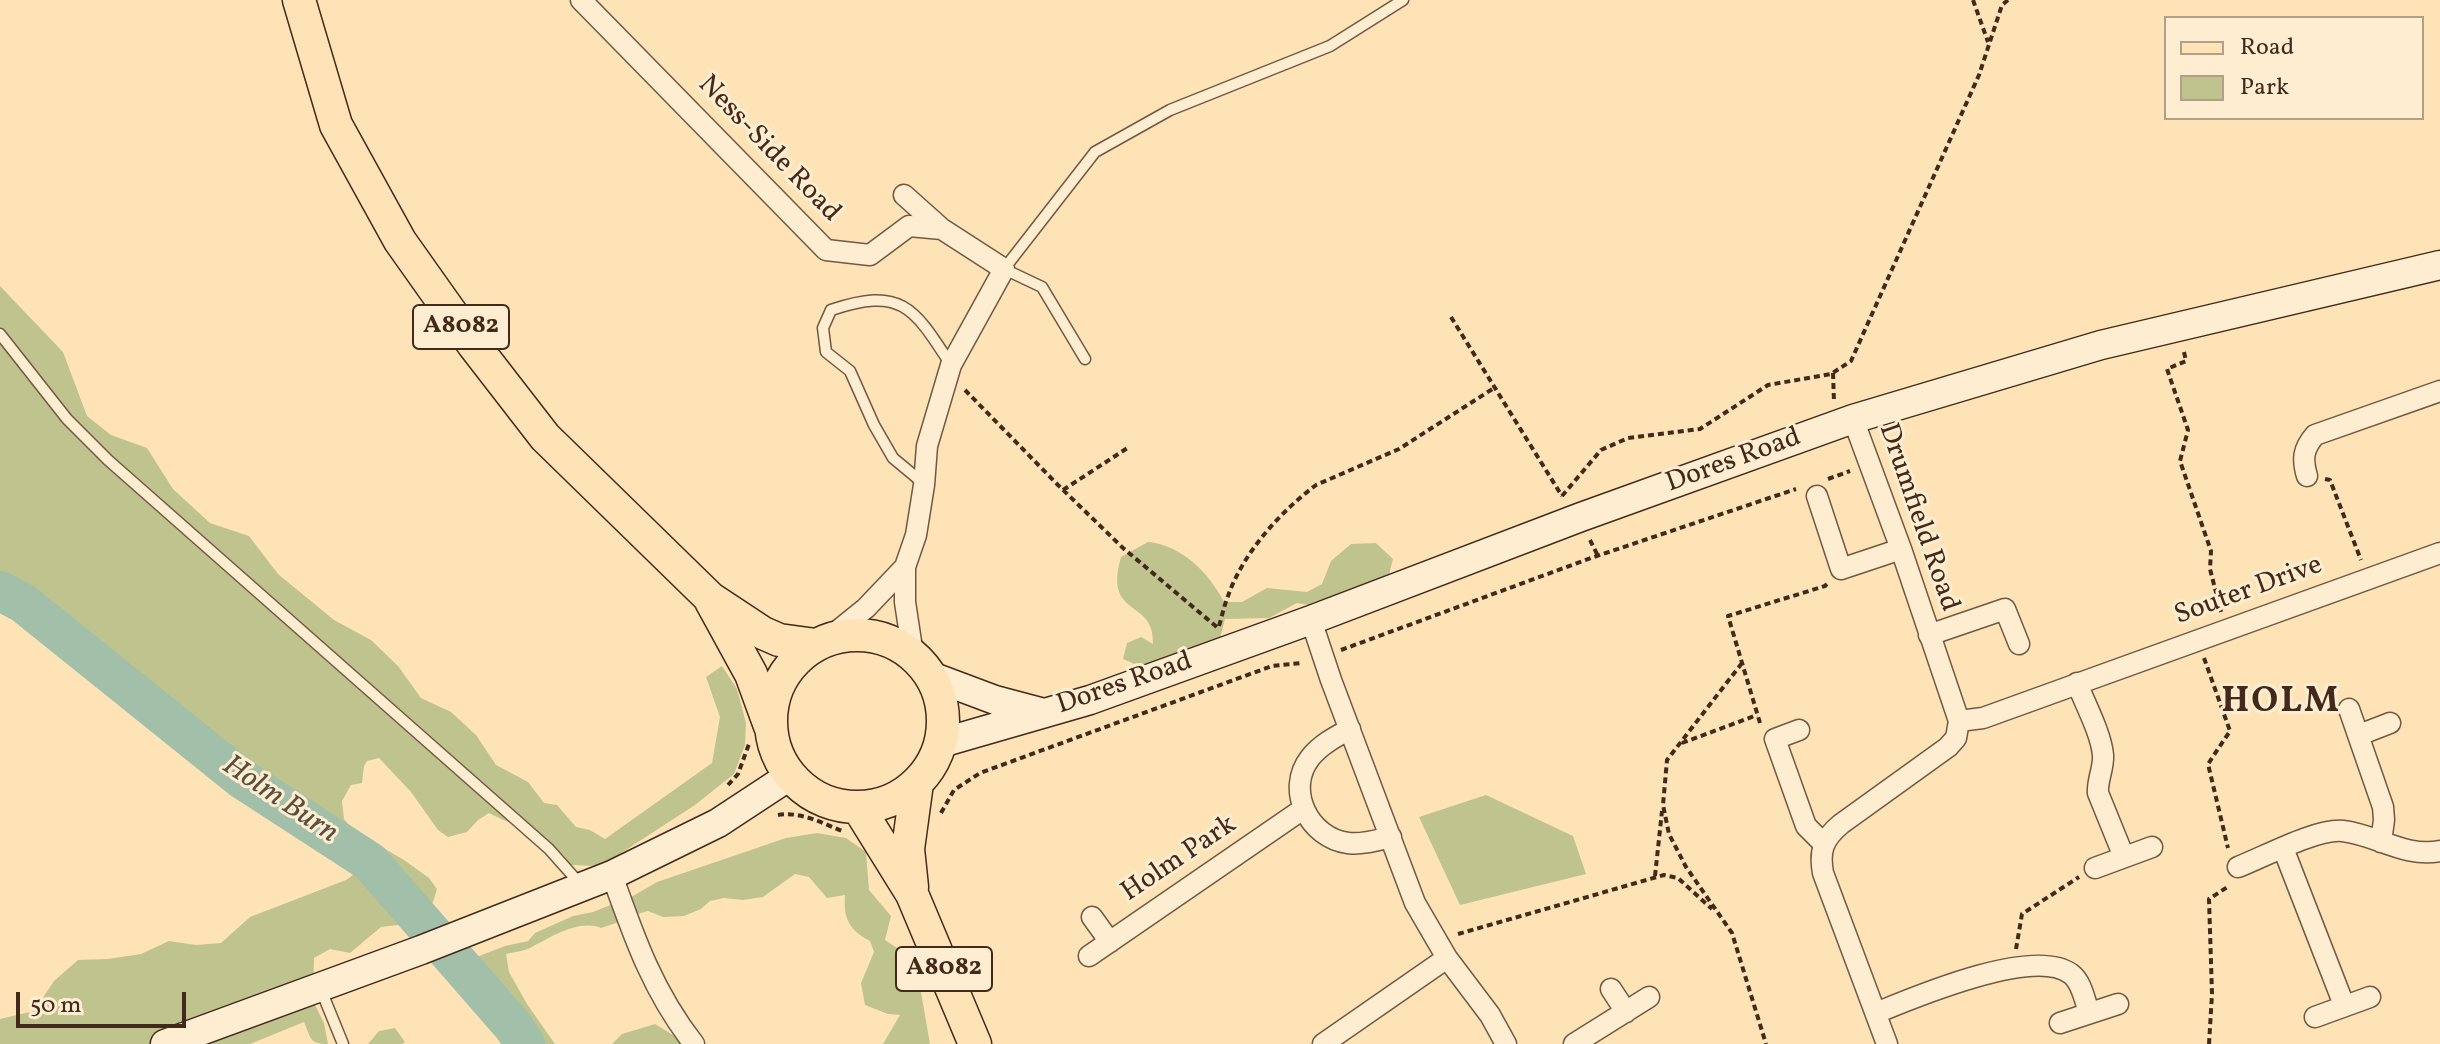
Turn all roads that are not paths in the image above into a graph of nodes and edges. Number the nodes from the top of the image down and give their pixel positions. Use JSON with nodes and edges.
{"nodes":[{"id":1,"x":299,"y":0,"type":"edge"},
{"id":2,"x":581,"y":0,"type":"edge"},
{"id":3,"x":1403,"y":0,"type":"edge"},
{"id":4,"x":904,"y":195,"type":"dead end"},
{"id":5,"x":942,"y":229,"type":"junction"},
{"id":6,"x":2440,"y":265,"type":"edge"},
{"id":7,"x":1004,"y":269,"type":"junction"},
{"id":8,"x":0,"y":334,"type":"edge"},
{"id":9,"x":1085,"y":359,"type":"dead end"},
{"id":10,"x":949,"y":371,"type":"junction"},
{"id":11,"x":2440,"y":391,"type":"edge"},
{"id":12,"x":1853,"y":419,"type":"junction"},
{"id":13,"x":2307,"y":476,"type":"road end"},
{"id":14,"x":924,"y":485,"type":"junction"},
{"id":15,"x":1817,"y":496,"type":"dead end"},
{"id":16,"x":1901,"y":549,"type":"junction"},
{"id":17,"x":2440,"y":553,"type":"edge"},
{"id":18,"x":905,"y":567,"type":"junction"},
{"id":19,"x":710,"y":598,"type":"junction"},
{"id":20,"x":1311,"y":620,"type":"junction"},
{"id":21,"x":1929,"y":635,"type":"junction"},
{"id":22,"x":820,"y":643,"type":"junction"},
{"id":23,"x":2019,"y":644,"type":"dead end"},
{"id":24,"x":922,"y":666,"type":"junction"},
{"id":25,"x":2077,"y":683,"type":"junction"},
{"id":26,"x":2349,"y":709,"type":"dead end"},
{"id":27,"x":1044,"y":713,"type":"junction"},
{"id":28,"x":1959,"y":721,"type":"junction"},
{"id":29,"x":2390,"y":723,"type":"dead end"},
{"id":30,"x":1350,"y":729,"type":"junction"},
{"id":31,"x":1799,"y":730,"type":"dead end"},
{"id":32,"x":772,"y":732,"type":"junction"},
{"id":33,"x":2359,"y":735,"type":"junction"},
{"id":34,"x":941,"y":743,"type":"junction"},
{"id":35,"x":791,"y":775,"type":"junction"},
{"id":36,"x":917,"y":783,"type":"junction"},
{"id":37,"x":1303,"y":809,"type":"junction"},
{"id":38,"x":853,"y":820,"type":"junction"},
{"id":39,"x":1391,"y":837,"type":"junction"},
{"id":40,"x":2381,"y":842,"type":"junction"},
{"id":41,"x":1823,"y":843,"type":"junction"},
{"id":42,"x":2152,"y":847,"type":"dead end"},
{"id":43,"x":2283,"y":848,"type":"junction"},
{"id":44,"x":2440,"y":851,"type":"edge"},
{"id":45,"x":2124,"y":857,"type":"junction"},
{"id":46,"x":2238,"y":867,"type":"road end"},
{"id":47,"x":2095,"y":868,"type":"road end"},
{"id":48,"x":612,"y":875,"type":"junction"},
{"id":49,"x":583,"y":887,"type":"junction"},
{"id":50,"x":912,"y":894,"type":"junction"},
{"id":51,"x":1092,"y":917,"type":"dead end"},
{"id":52,"x":1110,"y":942,"type":"junction"},
{"id":53,"x":1089,"y":956,"type":"dead end"},
{"id":54,"x":1447,"y":958,"type":"junction"},
{"id":55,"x":320,"y":985,"type":"junction"},
{"id":56,"x":1611,"y":989,"type":"dead end"},
{"id":57,"x":1649,"y":997,"type":"dead end"},
{"id":58,"x":2370,"y":997,"type":"dead end"},
{"id":59,"x":2118,"y":1004,"type":"dead end"},
{"id":60,"x":2344,"y":1005,"type":"junction"},
{"id":61,"x":1626,"y":1012,"type":"junction"},
{"id":62,"x":1876,"y":1013,"type":"junction"},
{"id":63,"x":2089,"y":1013,"type":"junction"},
{"id":64,"x":2315,"y":1017,"type":"dead end"},
{"id":65,"x":2060,"y":1023,"type":"dead end"},
{"id":66,"x":165,"y":1044,"type":"edge"},
{"id":67,"x":343,"y":1044,"type":"edge"},
{"id":68,"x":694,"y":1044,"type":"edge"},
{"id":69,"x":975,"y":1044,"type":"edge"},
{"id":70,"x":1323,"y":1044,"type":"edge"},
{"id":71,"x":1506,"y":1044,"type":"edge"},
{"id":72,"x":1574,"y":1044,"type":"edge"},
{"id":73,"x":1887,"y":1044,"type":"edge"}],
"edges":[{"from":1,"to":19,"type":"main road","number":"A8082"},
{"from":2,"to":5,"type":"street","name":"Ness-Side Road"},
{"from":3,"to":7,"type":"lane"},
{"from":4,"to":5,"type":"street"},
{"from":5,"to":7,"type":"street"},
{"from":6,"to":12,"type":"main road","name":"Dores Road"},
{"from":7,"to":9,"type":"lane"},
{"from":7,"to":10,"type":"street"},
{"from":8,"to":49,"type":"lane"},
{"from":10,"to":14,"type":"street"},
{"from":10,"to":14,"type":"lane"},
{"from":11,"to":13,"type":"street"},
{"from":12,"to":16,"type":"street","name":"Drumfield Road"},
{"from":12,"to":20,"type":"main road","name":"Dores Road"},
{"from":14,"to":18,"type":"street"},
{"from":15,"to":16,"type":"street"},
{"from":16,"to":21,"type":"street","name":"Drumfield Road"},
{"from":17,"to":25,"type":"street","name":"Souter Drive"},
{"from":18,"to":22,"type":"street"},
{"from":18,"to":24,"type":"street"},
{"from":19,"to":22,"type":"main road","number":"A8082"},
{"from":19,"to":32,"type":"main road","number":"A8082"},
{"from":20,"to":27,"type":"main road","name":"Dores Road"},
{"from":20,"to":30,"type":"street"},
{"from":21,"to":23,"type":"street","name":"Drumfield Road"},
{"from":21,"to":28,"type":"street","name":"Drumfield Road"},
{"from":22,"to":24,"type":"main road","number":"A8082"},
{"from":22,"to":32,"type":"main road","number":"A8082"},
{"from":24,"to":27,"type":"main road","name":"Dores Road"},
{"from":24,"to":34,"type":"main road"},
{"from":25,"to":28,"type":"street","name":"Souter Drive"},
{"from":25,"to":45,"type":"street"},
{"from":26,"to":33,"type":"street"},
{"from":27,"to":34,"type":"main road","name":"Dores Road"},
{"from":28,"to":41,"type":"street"},
{"from":29,"to":33,"type":"street"},
{"from":30,"to":37,"type":"street"},
{"from":30,"to":39,"type":"street"},
{"from":31,"to":41,"type":"street"},
{"from":32,"to":35,"type":"main road","number":"A8082"},
{"from":33,"to":40,"type":"street"},
{"from":34,"to":36,"type":"main road"},
{"from":35,"to":38,"type":"main road","number":"A8082"},
{"from":35,"to":48,"type":"main road"},
{"from":36,"to":38,"type":"main road"},
{"from":36,"to":50,"type":"main road"},
{"from":37,"to":39,"type":"street"},
{"from":37,"to":52,"type":"street","name":"Holm Park"},
{"from":38,"to":50,"type":"main road","number":"A8082"},
{"from":39,"to":54,"type":"street"},
{"from":40,"to":43,"type":"street"},
{"from":40,"to":44,"type":"street"},
{"from":41,"to":62,"type":"street"},
{"from":42,"to":45,"type":"street"},
{"from":43,"to":46,"type":"street"},
{"from":43,"to":60,"type":"street"},
{"from":45,"to":47,"type":"street"},
{"from":48,"to":49,"type":"main road"},
{"from":48,"to":68,"type":"street"},
{"from":49,"to":55,"type":"main road"},
{"from":50,"to":69,"type":"main road","number":"A8082"},
{"from":51,"to":52,"type":"street"},
{"from":52,"to":53,"type":"street","name":"Holm Park"},
{"from":54,"to":70,"type":"street"},
{"from":54,"to":71,"type":"street"},
{"from":55,"to":66,"type":"main road"},
{"from":55,"to":67,"type":"lane"},
{"from":56,"to":61,"type":"street"},
{"from":57,"to":61,"type":"street"},
{"from":58,"to":60,"type":"street"},
{"from":59,"to":63,"type":"street"},
{"from":60,"to":64,"type":"street"},
{"from":61,"to":72,"type":"street"},
{"from":62,"to":63,"type":"street"},
{"from":62,"to":73,"type":"street"},
{"from":63,"to":65,"type":"street"}]}
